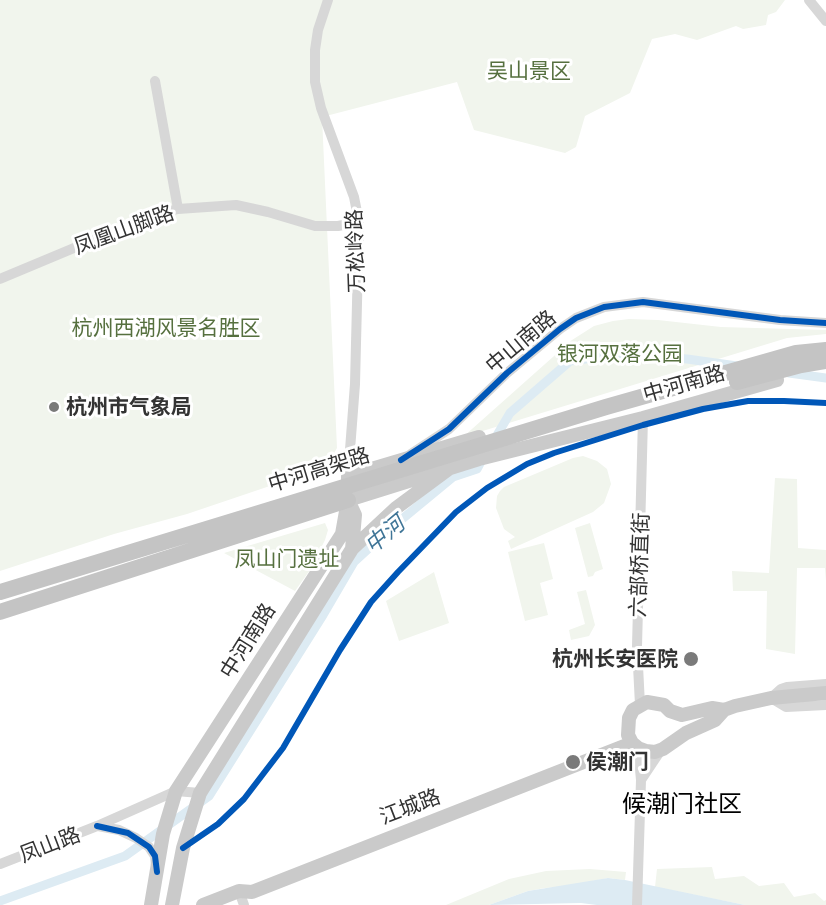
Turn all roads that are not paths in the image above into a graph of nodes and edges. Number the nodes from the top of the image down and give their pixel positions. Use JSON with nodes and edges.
{"nodes":[{"id":1,"x":328,"y":0,"type":"edge"},
{"id":2,"x":809,"y":0,"type":"edge"},
{"id":3,"x":826,"y":21,"type":"edge"},
{"id":4,"x":155,"y":81,"type":"dead end"},
{"id":5,"x":178,"y":209,"type":"junction"},
{"id":6,"x":359,"y":222,"type":"junction"},
{"id":7,"x":0,"y":279,"type":"edge"},
{"id":8,"x":826,"y":323,"type":"edge"},
{"id":9,"x":826,"y":343,"type":"edge"},
{"id":10,"x":826,"y":350,"type":"edge"},
{"id":11,"x":826,"y":361,"type":"edge"},
{"id":12,"x":826,"y":368,"type":"edge"},
{"id":13,"x":643,"y":421,"type":"junction"},
{"id":14,"x":401,"y":460,"type":"junction"},
{"id":15,"x":450,"y":468,"type":"junction"},
{"id":16,"x":348,"y":476,"type":"junction"},
{"id":17,"x":348,"y":500,"type":"junction"},
{"id":18,"x":352,"y":549,"type":"junction"},
{"id":19,"x":0,"y":580,"type":"edge"},
{"id":20,"x":0,"y":592,"type":"edge"},
{"id":21,"x":0,"y":601,"type":"edge"},
{"id":22,"x":0,"y":612,"type":"edge"},
{"id":23,"x":826,"y":684,"type":"edge"},
{"id":24,"x":826,"y":693,"type":"edge"},
{"id":25,"x":771,"y":698,"type":"junction"},
{"id":26,"x":640,"y":705,"type":"junction"},
{"id":27,"x":826,"y":705,"type":"edge"},
{"id":28,"x":724,"y":710,"type":"junction"},
{"id":29,"x":670,"y":711,"type":"junction"},
{"id":30,"x":635,"y":745,"type":"junction"},
{"id":31,"x":665,"y":747,"type":"junction"},
{"id":32,"x":641,"y":780,"type":"junction"},
{"id":33,"x":176,"y":791,"type":"junction"},
{"id":34,"x":200,"y":795,"type":"junction"},
{"id":35,"x":97,"y":826,"type":"junction"},
{"id":36,"x":0,"y":864,"type":"edge"},
{"id":37,"x":157,"y":872,"type":"junction"},
{"id":38,"x":239,"y":891,"type":"junction"},
{"id":39,"x":151,"y":905,"type":"edge"},
{"id":40,"x":172,"y":905,"type":"edge"},
{"id":41,"x":203,"y":905,"type":"edge"},
{"id":42,"x":244,"y":905,"type":"edge"},
{"id":43,"x":638,"y":905,"type":"edge"}],
"edges":[{"from":1,"to":6,"type":"street","name":"万松岭路"},
{"from":2,"to":3,"type":"street"},
{"from":4,"to":5,"type":"street"},
{"from":5,"to":6,"type":"street","name":"凤凰山脚路"},
{"from":5,"to":7,"type":"street","name":"凤凰山脚路"},
{"from":6,"to":16,"type":"street","name":"万松岭路"},
{"from":8,"to":14,"type":"street","name":"中山南路"},
{"from":9,"to":14,"type":"main road","name":"中河南路"},
{"from":10,"to":20,"type":"highway","name":"中河高架路"},
{"from":11,"to":21,"type":"highway","name":"中河高架路"},
{"from":12,"to":13,"type":"main road","name":"中河南路"},
{"from":13,"to":15,"type":"main road","name":"中河南路"},
{"from":13,"to":26,"type":"street","name":"六部桥直街"},
{"from":14,"to":16,"type":"main road","name":"中河南路"},
{"from":15,"to":17,"type":"main road","name":"中河南路"},
{"from":15,"to":18,"type":"main road","name":"中河南路"},
{"from":16,"to":17,"type":"main road"},
{"from":16,"to":19,"type":"highway"},
{"from":17,"to":18,"type":"main road"},
{"from":17,"to":22,"type":"highway"},
{"from":17,"to":33,"type":"main road","name":"中河南路"},
{"from":18,"to":34,"type":"main road","name":"中河南路"},
{"from":23,"to":25,"type":"street"},
{"from":24,"to":25,"type":"main road"},
{"from":25,"to":27,"type":"street"},
{"from":25,"to":28,"type":"main road"},
{"from":26,"to":29,"type":"main road"},
{"from":26,"to":30,"type":"main road"},
{"from":28,"to":29,"type":"main road"},
{"from":28,"to":31,"type":"main road"},
{"from":29,"to":31,"type":"main road"},
{"from":30,"to":31,"type":"main road","name":"江城路"},
{"from":30,"to":32,"type":"street"},
{"from":30,"to":38,"type":"main road","name":"江城路"},
{"from":31,"to":32,"type":"street"},
{"from":32,"to":43,"type":"street"},
{"from":33,"to":34,"type":"street","name":"凤山路"},
{"from":33,"to":35,"type":"street","name":"凤山路"},
{"from":33,"to":37,"type":"main road","name":"中河南路"},
{"from":34,"to":40,"type":"main road","name":"中河南路"},
{"from":35,"to":36,"type":"street","name":"凤山路"},
{"from":35,"to":37,"type":"street"},
{"from":37,"to":39,"type":"main road","name":"中河南路"},
{"from":38,"to":41,"type":"main road","name":"江城路"},
{"from":38,"to":42,"type":"street"}]}
